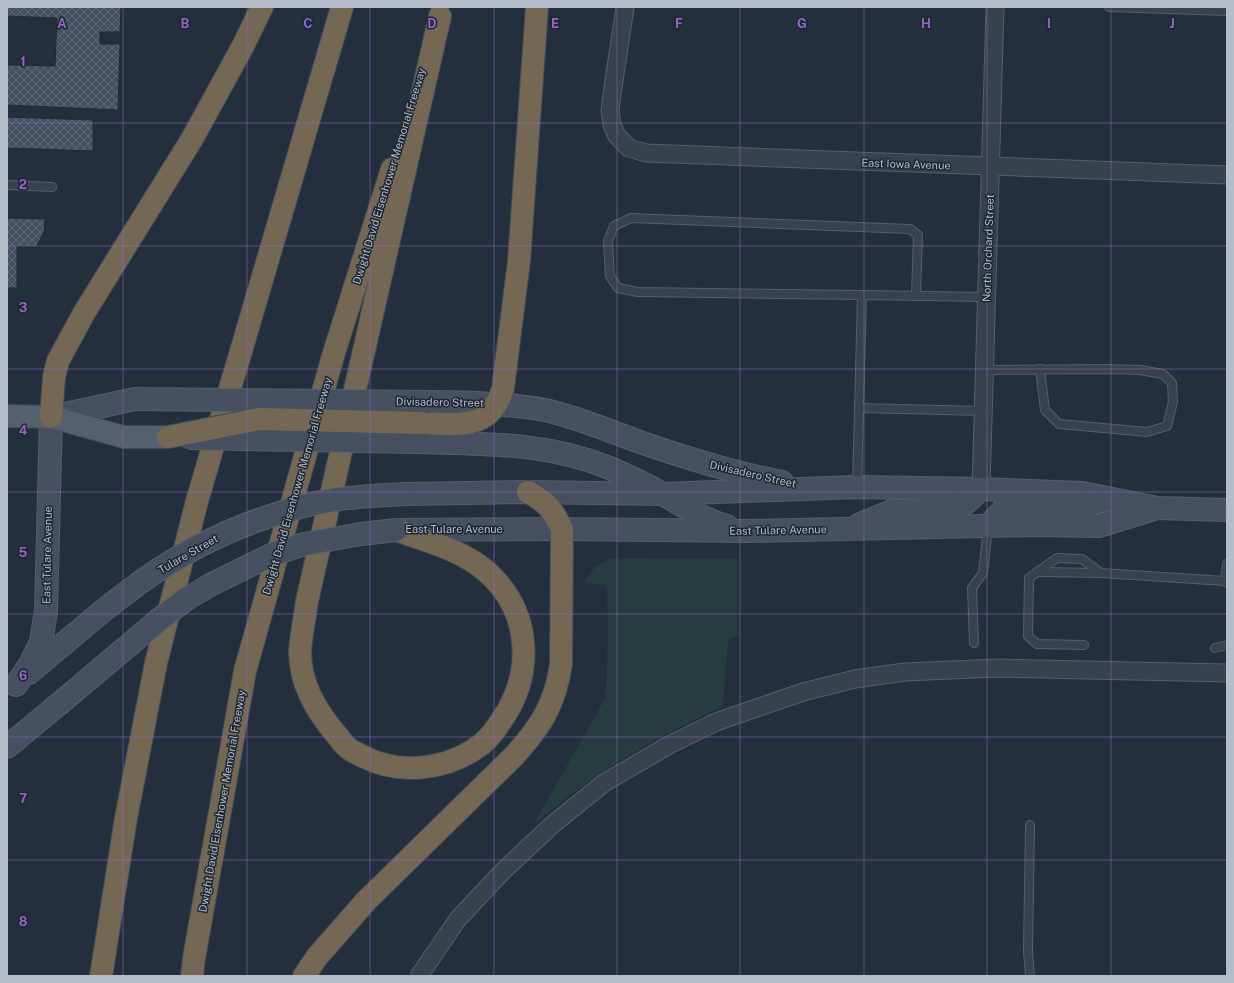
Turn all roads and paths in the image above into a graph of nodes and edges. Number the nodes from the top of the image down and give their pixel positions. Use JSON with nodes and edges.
{"nodes":[{"id":1,"x":262,"y":7,"type":"edge"},
{"id":2,"x":342,"y":7,"type":"edge"},
{"id":3,"x":537,"y":7,"type":"edge"},
{"id":4,"x":625,"y":7,"type":"edge"},
{"id":5,"x":995,"y":7,"type":"edge"},
{"id":6,"x":1109,"y":7,"type":"edge"},
{"id":7,"x":1227,"y":11,"type":"edge"},
{"id":8,"x":441,"y":12,"type":"edge"},
{"id":9,"x":991,"y":167,"type":"junction"},
{"id":10,"x":1227,"y":175,"type":"edge"},
{"id":11,"x":7,"y":185,"type":"edge"},
{"id":12,"x":52,"y":187,"type":"dead end"},
{"id":13,"x":862,"y":296,"type":"junction"},
{"id":14,"x":916,"y":296,"type":"junction"},
{"id":15,"x":986,"y":297,"type":"junction"},
{"id":16,"x":984,"y":370,"type":"junction"},
{"id":17,"x":1040,"y":370,"type":"junction"},
{"id":18,"x":497,"y":404,"type":"junction"},
{"id":19,"x":859,"y":408,"type":"junction"},
{"id":20,"x":983,"y":411,"type":"junction"},
{"id":21,"x":7,"y":416,"type":"edge"},
{"id":22,"x":51,"y":417,"type":"junction"},
{"id":23,"x":420,"y":432,"type":"junction"},
{"id":24,"x":168,"y":437,"type":"joint"},
{"id":25,"x":857,"y":487,"type":"junction"},
{"id":26,"x":819,"y":489,"type":"junction"},
{"id":27,"x":981,"y":489,"type":"junction"},
{"id":28,"x":528,"y":492,"type":"junction"},
{"id":29,"x":405,"y":494,"type":"joint"},
{"id":30,"x":662,"y":494,"type":"junction"},
{"id":31,"x":1111,"y":498,"type":"junction"},
{"id":32,"x":1157,"y":508,"type":"junction"},
{"id":33,"x":1227,"y":510,"type":"edge"},
{"id":34,"x":988,"y":526,"type":"junction"},
{"id":35,"x":562,"y":529,"type":"junction"},
{"id":36,"x":846,"y":529,"type":"junction"},
{"id":37,"x":747,"y":531,"type":"junction"},
{"id":38,"x":404,"y":533,"type":"junction"},
{"id":39,"x":1227,"y":564,"type":"edge"},
{"id":40,"x":1038,"y":572,"type":"junction"},
{"id":41,"x":1101,"y":573,"type":"junction"},
{"id":42,"x":1226,"y":582,"type":"edge"},
{"id":43,"x":974,"y":643,"type":"dead end"},
{"id":44,"x":1084,"y":645,"type":"dead end"},
{"id":45,"x":1227,"y":645,"type":"edge"},
{"id":46,"x":1215,"y":648,"type":"dead end"},
{"id":47,"x":1227,"y":674,"type":"edge"},
{"id":48,"x":11,"y":688,"type":"edge"},
{"id":49,"x":7,"y":747,"type":"edge"},
{"id":50,"x":1030,"y":825,"type":"dead end"},
{"id":51,"x":101,"y":976,"type":"edge"},
{"id":52,"x":192,"y":976,"type":"edge"},
{"id":53,"x":304,"y":976,"type":"edge"},
{"id":54,"x":419,"y":976,"type":"edge"},
{"id":55,"x":1030,"y":976,"type":"edge"}],
"edges":[{"from":1,"to":22,"type":"highway"},
{"from":2,"to":51,"type":"highway"},
{"from":3,"to":18,"type":"highway"},
{"from":4,"to":9,"type":"street","name":"East Iowa Avenue"},
{"from":5,"to":9,"type":"street","name":"North Orchard Street"},
{"from":6,"to":7,"type":"lane"},
{"from":8,"to":38,"type":"highway"},
{"from":8,"to":52,"type":"highway","name":"Dwight David Eisenhower Memorial Freeway"},
{"from":9,"to":10,"type":"street","name":"East Iowa Avenue"},
{"from":9,"to":15,"type":"street","name":"North Orchard Street"},
{"from":11,"to":12,"type":"lane"},
{"from":13,"to":14,"type":"lane"},
{"from":13,"to":14,"type":"lane"},
{"from":13,"to":19,"type":"lane"},
{"from":14,"to":15,"type":"lane"},
{"from":15,"to":16,"type":"street","name":"North Orchard Street"},
{"from":16,"to":17,"type":"lane"},
{"from":16,"to":20,"type":"street","name":"North Orchard Street"},
{"from":17,"to":17,"type":"lane"},
{"from":18,"to":22,"type":"main road","name":"Divisadero Street","bridge":true},
{"from":18,"to":23,"type":"highway"},
{"from":18,"to":26,"type":"main road","name":"Divisadero Street"},
{"from":19,"to":20,"type":"lane"},
{"from":19,"to":25,"type":"lane"},
{"from":20,"to":27,"type":"street","name":"North Orchard Street"},
{"from":21,"to":22,"type":"main road","name":"Divisadero Street"},
{"from":22,"to":24,"type":"main road","name":"Divisadero Street"},
{"from":22,"to":48,"type":"main road","name":"East Tulare Avenue"},
{"from":23,"to":24,"type":"highway","bridge":true},
{"from":23,"to":30,"type":"main road"},
{"from":25,"to":26,"type":"main road","name":"East Tulare Avenue"},
{"from":25,"to":27,"type":"main road","name":"East Tulare Avenue"},
{"from":26,"to":30,"type":"main road","name":"East Tulare Avenue"},
{"from":27,"to":31,"type":"main road","name":"East Tulare Avenue"},
{"from":27,"to":36,"type":"main road"},
{"from":28,"to":29,"type":"main road","name":"East Tulare Avenue"},
{"from":28,"to":30,"type":"main road","name":"East Tulare Avenue"},
{"from":28,"to":35,"type":"highway"},
{"from":29,"to":48,"type":"main road","name":"Tulare Street","bridge":true},
{"from":30,"to":37,"type":"main road"},
{"from":31,"to":32,"type":"main road","name":"East Tulare Avenue"},
{"from":31,"to":34,"type":"main road"},
{"from":32,"to":33,"type":"main road","name":"East Tulare Avenue"},
{"from":32,"to":34,"type":"main road","name":"East Tulare Avenue"},
{"from":34,"to":36,"type":"main road","name":"East Tulare Avenue"},
{"from":34,"to":43,"type":"lane"},
{"from":35,"to":37,"type":"main road","name":"East Tulare Avenue"},
{"from":35,"to":38,"type":"main road","name":"East Tulare Avenue"},
{"from":35,"to":53,"type":"highway"},
{"from":36,"to":37,"type":"main road","name":"East Tulare Avenue"},
{"from":38,"to":49,"type":"main road","bridge":true},
{"from":39,"to":42,"type":"lane"},
{"from":40,"to":41,"type":"lane"},
{"from":40,"to":41,"type":"lane"},
{"from":40,"to":44,"type":"lane"},
{"from":41,"to":42,"type":"lane"},
{"from":45,"to":46,"type":"lane"},
{"from":47,"to":54,"type":"street"},
{"from":50,"to":55,"type":"lane"}]}
